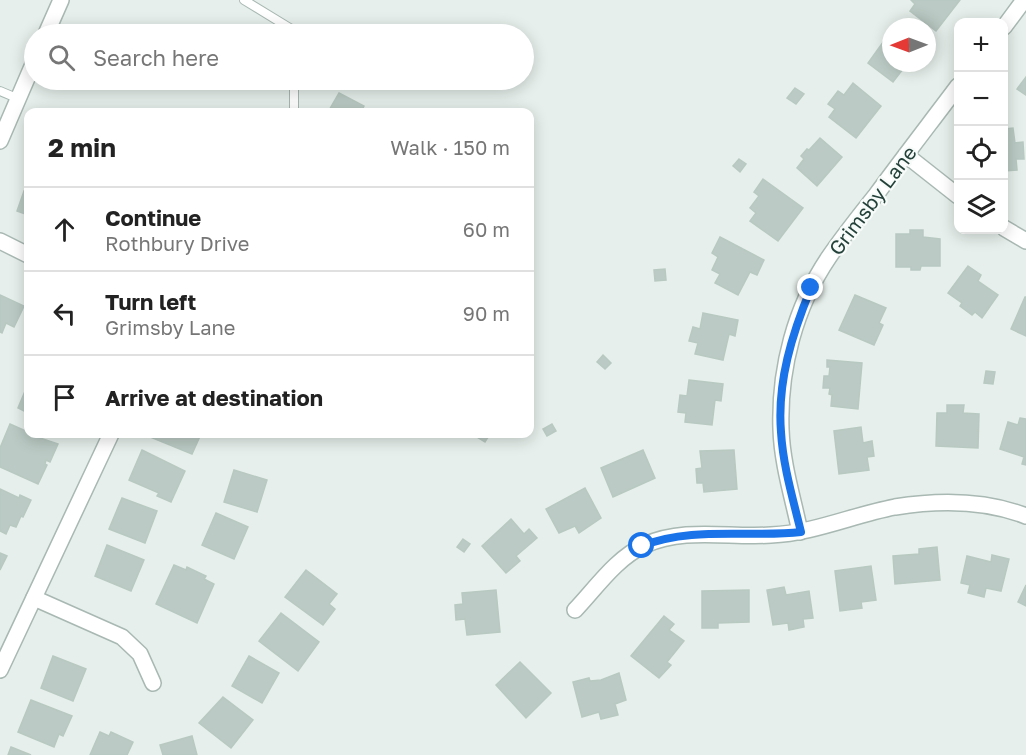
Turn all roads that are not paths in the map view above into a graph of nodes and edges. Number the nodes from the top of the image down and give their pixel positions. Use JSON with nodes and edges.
{"nodes":[{"id":1,"x":61,"y":0,"type":"edge"},
{"id":2,"x":244,"y":0,"type":"edge"},
{"id":3,"x":1024,"y":0,"type":"edge"},
{"id":4,"x":1008,"y":22,"type":"edge"},
{"id":5,"x":50,"y":24,"type":"edge"},
{"id":6,"x":286,"y":24,"type":"edge"},
{"id":7,"x":24,"y":87,"type":"edge"},
{"id":8,"x":294,"y":90,"type":"edge"},
{"id":9,"x":0,"y":91,"type":"edge"},
{"id":10,"x":954,"y":91,"type":"edge"},
{"id":11,"x":19,"y":99,"type":"junction"},
{"id":12,"x":294,"y":108,"type":"edge"},
{"id":13,"x":0,"y":141,"type":"edge"},
{"id":14,"x":906,"y":155,"type":"junction"},
{"id":15,"x":954,"y":193,"type":"edge"},
{"id":16,"x":1008,"y":230,"type":"edge"},
{"id":17,"x":1026,"y":241,"type":"edge"},
{"id":18,"x":0,"y":242,"type":"edge"},
{"id":19,"x":24,"y":253,"type":"edge"},
{"id":20,"x":109,"y":438,"type":"edge"},
{"id":21,"x":1026,"y":516,"type":"edge"},
{"id":22,"x":801,"y":532,"type":"junction"},
{"id":23,"x":34,"y":598,"type":"junction"},
{"id":24,"x":575,"y":610,"type":"dead end"},
{"id":25,"x":0,"y":670,"type":"edge"},
{"id":26,"x":153,"y":682,"type":"dead end"}],
"edges":[{"from":1,"to":5,"type":"street"},
{"from":2,"to":6,"type":"lane"},
{"from":3,"to":4,"type":"street"},
{"from":7,"to":11,"type":"street"},
{"from":8,"to":12,"type":"lane"},
{"from":9,"to":11,"type":"lane"},
{"from":10,"to":14,"type":"street","name":"Grimsby Lane"},
{"from":11,"to":13,"type":"street"},
{"from":14,"to":15,"type":"street"},
{"from":14,"to":22,"type":"street","name":"Grimsby Lane"},
{"from":16,"to":17,"type":"street"},
{"from":18,"to":19,"type":"street"},
{"from":20,"to":23,"type":"street"},
{"from":21,"to":22,"type":"street"},
{"from":22,"to":24,"type":"street"},
{"from":23,"to":25,"type":"street"},
{"from":23,"to":26,"type":"street"}]}
